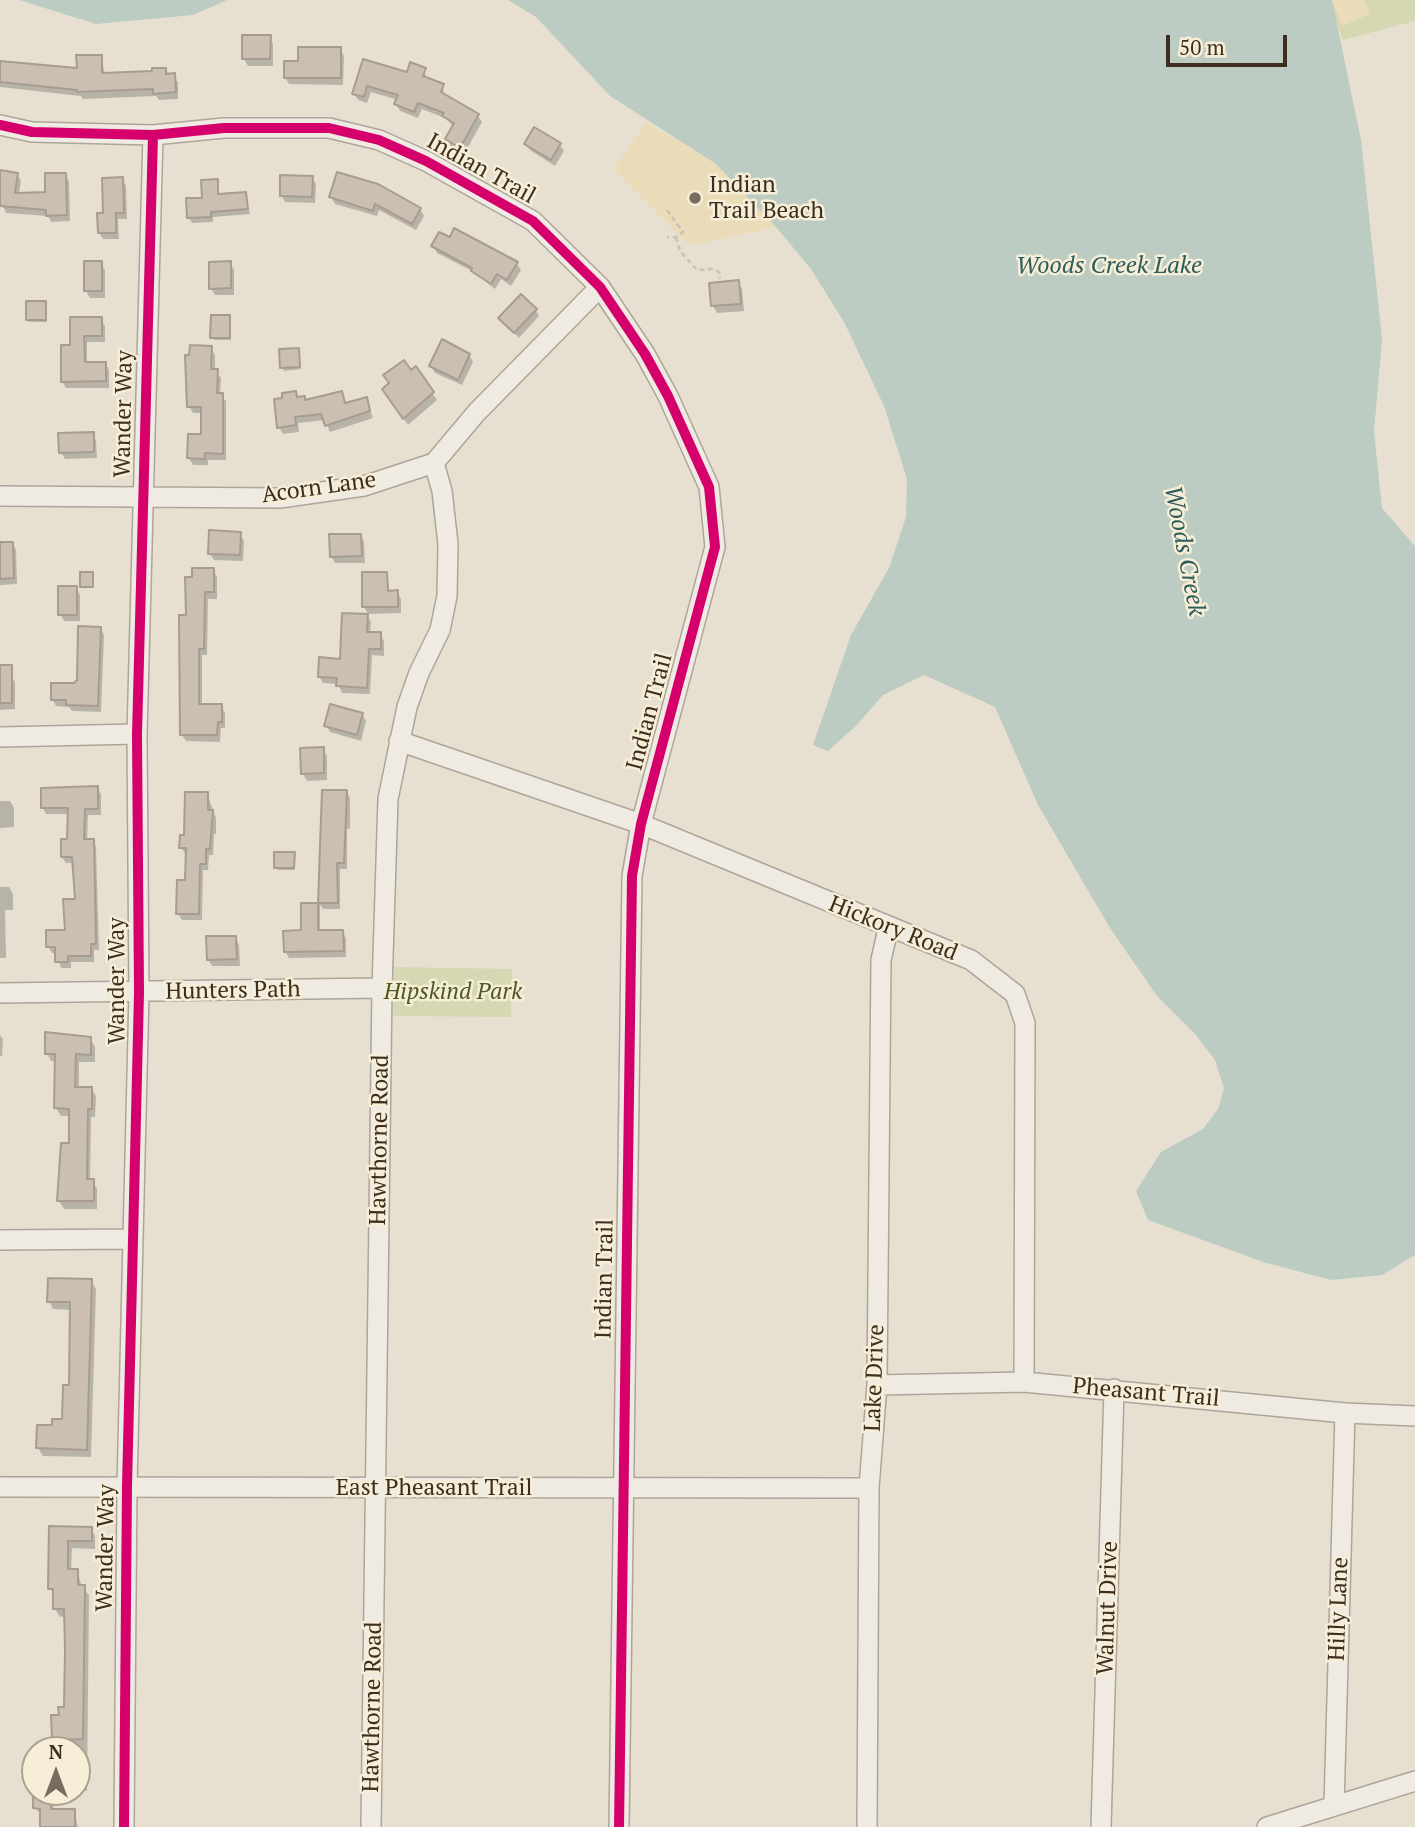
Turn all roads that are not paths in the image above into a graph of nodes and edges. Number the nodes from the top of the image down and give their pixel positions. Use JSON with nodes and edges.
{"nodes":[{"id":1,"x":0,"y":125,"type":"edge"},
{"id":2,"x":153,"y":135,"type":"junction"},
{"id":3,"x":600,"y":287,"type":"junction"},
{"id":4,"x":434,"y":463,"type":"junction"},
{"id":5,"x":143,"y":495,"type":"junction"},
{"id":6,"x":0,"y":496,"type":"edge"},
{"id":7,"x":137,"y":734,"type":"junction"},
{"id":8,"x":0,"y":737,"type":"edge"},
{"id":9,"x":399,"y":741,"type":"junction"},
{"id":10,"x":641,"y":824,"type":"junction"},
{"id":11,"x":888,"y":929,"type":"junction"},
{"id":12,"x":382,"y":988,"type":"junction"},
{"id":13,"x":0,"y":993,"type":"edge"},
{"id":14,"x":139,"y":993,"type":"junction"},
{"id":15,"x":133,"y":1239,"type":"junction"},
{"id":16,"x":0,"y":1240,"type":"edge"},
{"id":17,"x":1024,"y":1382,"type":"junction"},
{"id":18,"x":877,"y":1385,"type":"junction"},
{"id":19,"x":1114,"y":1389,"type":"junction"},
{"id":20,"x":1345,"y":1412,"type":"junction"},
{"id":21,"x":1415,"y":1416,"type":"edge"},
{"id":22,"x":127,"y":1486,"type":"junction"},
{"id":23,"x":0,"y":1487,"type":"edge"},
{"id":24,"x":376,"y":1488,"type":"junction"},
{"id":25,"x":624,"y":1488,"type":"junction"},
{"id":26,"x":869,"y":1488,"type":"junction"},
{"id":27,"x":1415,"y":1781,"type":"edge"},
{"id":28,"x":1334,"y":1806,"type":"junction"},
{"id":29,"x":124,"y":1827,"type":"edge"},
{"id":30,"x":371,"y":1827,"type":"edge"},
{"id":31,"x":619,"y":1827,"type":"edge"},
{"id":32,"x":867,"y":1827,"type":"edge"},
{"id":33,"x":1101,"y":1827,"type":"edge"},
{"id":34,"x":1268,"y":1827,"type":"edge"}],
"edges":[{"from":1,"to":2,"type":"street","name":"Indian Trail"},
{"from":2,"to":3,"type":"street","name":"Indian Trail"},
{"from":2,"to":5,"type":"street","name":"Wander Way"},
{"from":3,"to":4,"type":"street"},
{"from":3,"to":10,"type":"street","name":"Indian Trail"},
{"from":4,"to":5,"type":"street","name":"Acorn Lane"},
{"from":4,"to":9,"type":"street","name":"Hawthorne Road"},
{"from":5,"to":6,"type":"street","name":"Acorn Lane"},
{"from":5,"to":7,"type":"street","name":"Wander Way"},
{"from":7,"to":8,"type":"street"},
{"from":7,"to":14,"type":"street","name":"Wander Way"},
{"from":9,"to":10,"type":"street","name":"Hickory Road"},
{"from":9,"to":12,"type":"street","name":"Hawthorne Road"},
{"from":10,"to":11,"type":"street","name":"Hickory Road"},
{"from":10,"to":25,"type":"street","name":"Indian Trail"},
{"from":11,"to":17,"type":"street","name":"Hickory Road"},
{"from":11,"to":18,"type":"street","name":"Lake Drive"},
{"from":12,"to":14,"type":"street","name":"Hunters Path"},
{"from":12,"to":24,"type":"street","name":"Hawthorne Road"},
{"from":13,"to":14,"type":"street","name":"Hunters Path"},
{"from":14,"to":15,"type":"street","name":"Wander Way"},
{"from":15,"to":16,"type":"street"},
{"from":15,"to":22,"type":"street","name":"Wander Way"},
{"from":17,"to":18,"type":"street","name":"Pheasant Trail"},
{"from":17,"to":19,"type":"street","name":"Pheasant Trail"},
{"from":18,"to":26,"type":"street","name":"Lake Drive"},
{"from":19,"to":20,"type":"street","name":"Pheasant Trail"},
{"from":19,"to":33,"type":"street","name":"Walnut Drive"},
{"from":20,"to":21,"type":"street","name":"Pheasant Trail"},
{"from":20,"to":28,"type":"street","name":"Hilly Lane"},
{"from":22,"to":23,"type":"street","name":"East Pheasant Trail"},
{"from":22,"to":24,"type":"street","name":"East Pheasant Trail"},
{"from":22,"to":29,"type":"street","name":"Wander Way"},
{"from":24,"to":25,"type":"street","name":"East Pheasant Trail"},
{"from":24,"to":30,"type":"street","name":"Hawthorne Road"},
{"from":25,"to":26,"type":"street","name":"East Pheasant Trail"},
{"from":25,"to":31,"type":"street","name":"Indian Trail"},
{"from":26,"to":32,"type":"street","name":"Lake Drive"},
{"from":27,"to":28,"type":"street"},
{"from":28,"to":34,"type":"street"}]}
